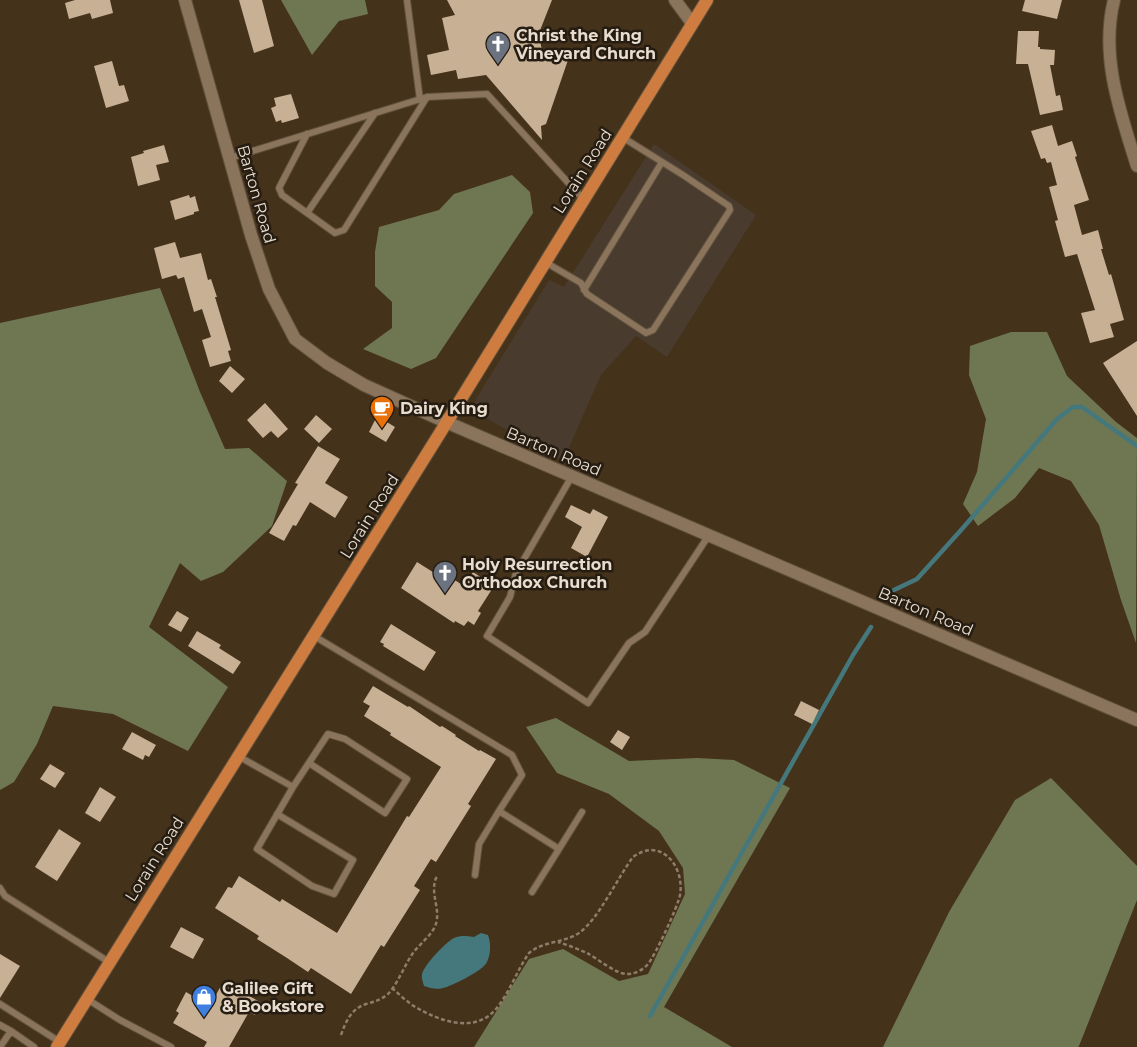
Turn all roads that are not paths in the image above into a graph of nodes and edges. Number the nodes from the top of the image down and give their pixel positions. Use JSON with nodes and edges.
{"nodes":[{"id":1,"x":185,"y":0,"type":"edge"},
{"id":2,"x":407,"y":0,"type":"edge"},
{"id":3,"x":675,"y":0,"type":"edge"},
{"id":4,"x":707,"y":0,"type":"edge"},
{"id":5,"x":1114,"y":0,"type":"edge"},
{"id":6,"x":692,"y":23,"type":"junction"},
{"id":7,"x":423,"y":98,"type":"junction"},
{"id":8,"x":375,"y":113,"type":"junction"},
{"id":9,"x":307,"y":134,"type":"junction"},
{"id":10,"x":622,"y":137,"type":"junction"},
{"id":11,"x":230,"y":158,"type":"junction"},
{"id":12,"x":662,"y":162,"type":"junction"},
{"id":13,"x":1137,"y":166,"type":"edge"},
{"id":14,"x":584,"y":200,"type":"junction"},
{"id":15,"x":307,"y":212,"type":"junction"},
{"id":16,"x":545,"y":262,"type":"junction"},
{"id":17,"x":584,"y":290,"type":"junction"},
{"id":18,"x":446,"y":422,"type":"junction"},
{"id":19,"x":572,"y":476,"type":"junction"},
{"id":20,"x":709,"y":536,"type":"junction"},
{"id":21,"x":314,"y":636,"type":"junction"},
{"id":22,"x":1137,"y":720,"type":"edge"},
{"id":23,"x":238,"y":756,"type":"junction"},
{"id":24,"x":309,"y":763,"type":"junction"},
{"id":25,"x":293,"y":787,"type":"junction"},
{"id":26,"x":499,"y":811,"type":"junction"},
{"id":27,"x":582,"y":812,"type":"dead end"},
{"id":28,"x":277,"y":814,"type":"junction"},
{"id":29,"x":559,"y":848,"type":"junction"},
{"id":30,"x":475,"y":875,"type":"dead end"},
{"id":31,"x":0,"y":888,"type":"edge"},
{"id":32,"x":532,"y":892,"type":"dead end"},
{"id":33,"x":108,"y":962,"type":"junction"},
{"id":34,"x":87,"y":999,"type":"junction"},
{"id":35,"x":0,"y":1004,"type":"edge"},
{"id":36,"x":0,"y":1025,"type":"edge"},
{"id":37,"x":11,"y":1031,"type":"junction"},
{"id":38,"x":58,"y":1044,"type":"edge"},
{"id":39,"x":0,"y":1047,"type":"edge"},
{"id":40,"x":34,"y":1047,"type":"edge"},
{"id":41,"x":171,"y":1047,"type":"edge"}],
"edges":[{"from":1,"to":11,"type":"street","name":"Barton Road"},
{"from":2,"to":7,"type":"lane"},
{"from":3,"to":6,"type":"street"},
{"from":4,"to":6,"type":"main road","name":"Lorain Road"},
{"from":5,"to":13,"type":"street"},
{"from":6,"to":10,"type":"main road","name":"Lorain Road"},
{"from":7,"to":8,"type":"lane"},
{"from":7,"to":14,"type":"lane"},
{"from":7,"to":15,"type":"lane"},
{"from":8,"to":9,"type":"lane"},
{"from":8,"to":15,"type":"lane"},
{"from":9,"to":11,"type":"lane"},
{"from":9,"to":15,"type":"lane"},
{"from":10,"to":12,"type":"lane"},
{"from":10,"to":14,"type":"main road","name":"Lorain Road"},
{"from":11,"to":18,"type":"street","name":"Barton Road"},
{"from":12,"to":17,"type":"lane"},
{"from":12,"to":17,"type":"lane"},
{"from":14,"to":16,"type":"main road","name":"Lorain Road"},
{"from":16,"to":17,"type":"lane"},
{"from":16,"to":18,"type":"main road","name":"Lorain Road"},
{"from":18,"to":19,"type":"street","name":"Barton Road"},
{"from":18,"to":21,"type":"main road","name":"Lorain Road"},
{"from":19,"to":20,"type":"street","name":"Barton Road"},
{"from":19,"to":20,"type":"lane"},
{"from":20,"to":22,"type":"street","name":"Barton Road"},
{"from":21,"to":23,"type":"main road","name":"Lorain Road"},
{"from":21,"to":26,"type":"lane"},
{"from":23,"to":25,"type":"lane"},
{"from":23,"to":33,"type":"main road","name":"Lorain Road"},
{"from":24,"to":24,"type":"lane"},
{"from":24,"to":25,"type":"lane"},
{"from":25,"to":28,"type":"lane"},
{"from":26,"to":29,"type":"lane"},
{"from":26,"to":30,"type":"lane"},
{"from":27,"to":29,"type":"lane"},
{"from":28,"to":28,"type":"lane"},
{"from":29,"to":32,"type":"lane"},
{"from":31,"to":33,"type":"lane"},
{"from":33,"to":34,"type":"main road","name":"Lorain Road"},
{"from":34,"to":38,"type":"main road","name":"Lorain Road"},
{"from":34,"to":41,"type":"lane"},
{"from":35,"to":38,"type":"lane"},
{"from":36,"to":37,"type":"lane"},
{"from":37,"to":39,"type":"lane"},
{"from":37,"to":40,"type":"lane"}]}
